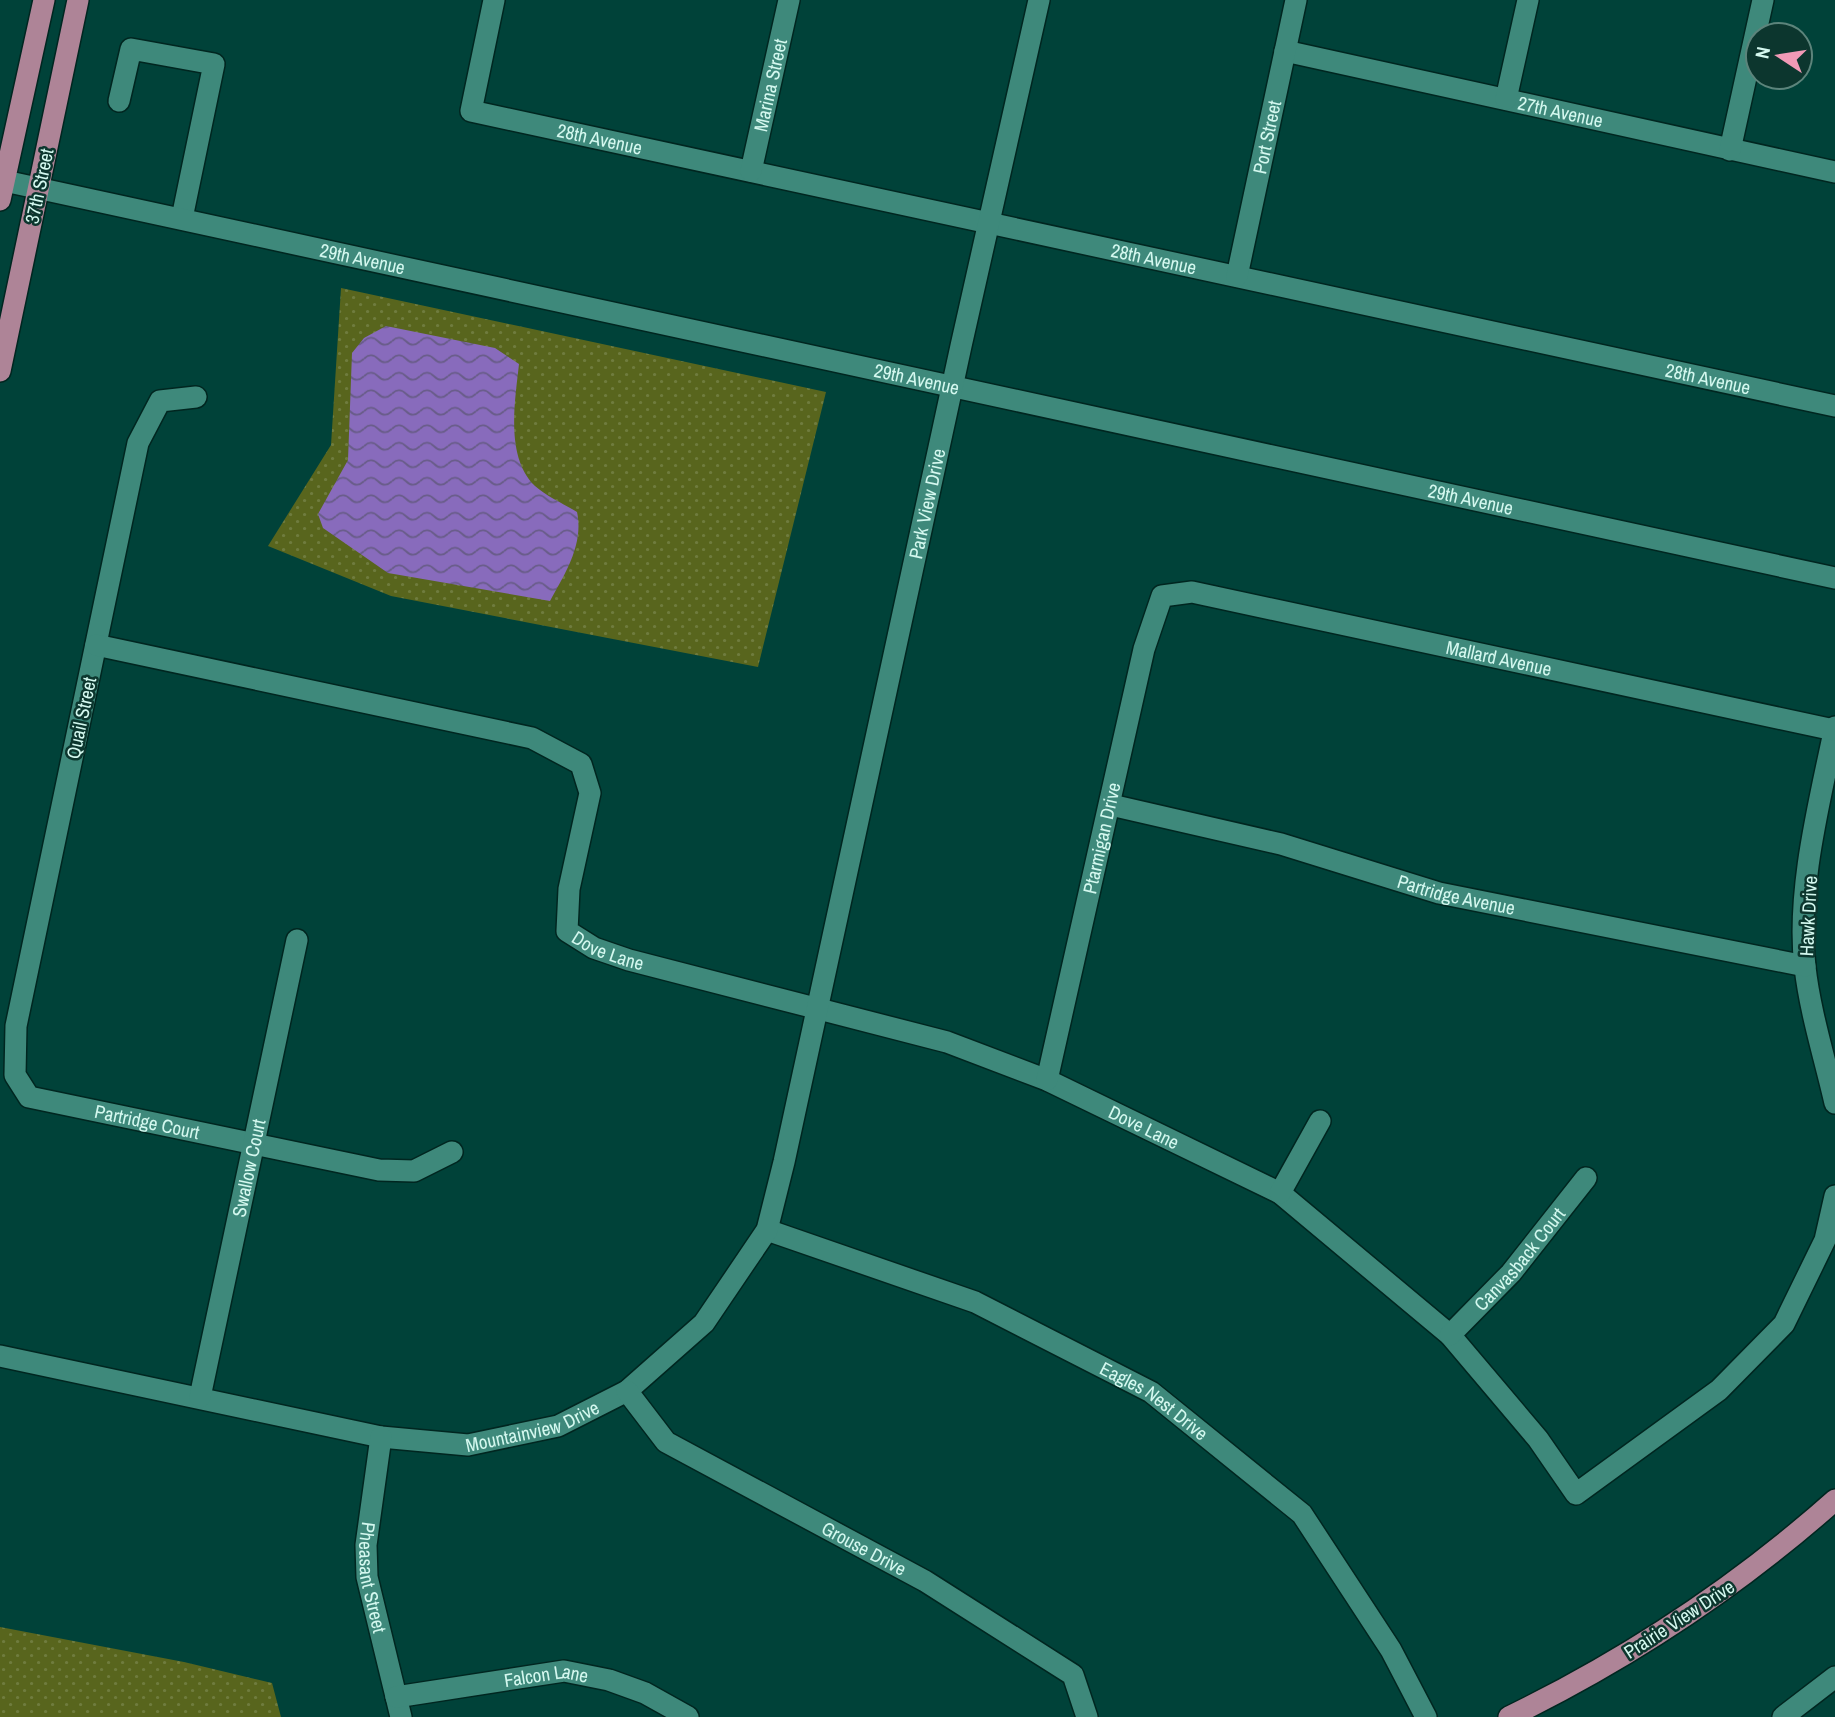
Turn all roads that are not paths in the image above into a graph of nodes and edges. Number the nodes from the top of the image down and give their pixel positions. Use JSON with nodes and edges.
{"nodes":[{"id":1,"x":44,"y":0,"type":"edge"},
{"id":2,"x":78,"y":0,"type":"edge"},
{"id":3,"x":494,"y":0,"type":"edge"},
{"id":4,"x":789,"y":0,"type":"edge"},
{"id":5,"x":1039,"y":0,"type":"edge"},
{"id":6,"x":1296,"y":0,"type":"edge"},
{"id":7,"x":1528,"y":0,"type":"edge"},
{"id":8,"x":1763,"y":0,"type":"edge"},
{"id":9,"x":1285,"y":51,"type":"junction"},
{"id":10,"x":1506,"y":99,"type":"junction"},
{"id":11,"x":120,"y":101,"type":"dead end"},
{"id":12,"x":1730,"y":150,"type":"junction"},
{"id":13,"x":751,"y":171,"type":"junction"},
{"id":14,"x":1835,"y":172,"type":"edge"},
{"id":15,"x":39,"y":186,"type":"junction"},
{"id":16,"x":1,"y":187,"type":"edge"},
{"id":17,"x":182,"y":218,"type":"junction"},
{"id":18,"x":989,"y":223,"type":"junction"},
{"id":19,"x":1237,"y":276,"type":"junction"},
{"id":20,"x":0,"y":371,"type":"edge"},
{"id":21,"x":953,"y":386,"type":"junction"},
{"id":22,"x":196,"y":397,"type":"dead end"},
{"id":23,"x":1835,"y":406,"type":"edge"},
{"id":24,"x":1835,"y":578,"type":"edge"},
{"id":25,"x":1162,"y":596,"type":"joint"},
{"id":26,"x":96,"y":645,"type":"junction"},
{"id":27,"x":1835,"y":728,"type":"edge"},
{"id":28,"x":1111,"y":805,"type":"junction"},
{"id":29,"x":297,"y":940,"type":"dead end"},
{"id":30,"x":1805,"y":966,"type":"junction"},
{"id":31,"x":819,"y":1010,"type":"junction"},
{"id":32,"x":15,"y":1075,"type":"joint"},
{"id":33,"x":1047,"y":1080,"type":"junction"},
{"id":34,"x":1835,"y":1103,"type":"edge"},
{"id":35,"x":1320,"y":1121,"type":"dead end"},
{"id":36,"x":254,"y":1145,"type":"junction"},
{"id":37,"x":452,"y":1152,"type":"dead end"},
{"id":38,"x":1586,"y":1178,"type":"dead end"},
{"id":39,"x":1280,"y":1193,"type":"junction"},
{"id":40,"x":1835,"y":1196,"type":"edge"},
{"id":41,"x":767,"y":1230,"type":"junction"},
{"id":42,"x":1450,"y":1335,"type":"junction"},
{"id":43,"x":0,"y":1356,"type":"edge"},
{"id":44,"x":627,"y":1391,"type":"junction"},
{"id":45,"x":200,"y":1397,"type":"junction"},
{"id":46,"x":381,"y":1437,"type":"junction"},
{"id":47,"x":1835,"y":1500,"type":"edge"},
{"id":48,"x":1835,"y":1676,"type":"edge"},
{"id":49,"x":398,"y":1707,"type":"edge"},
{"id":50,"x":688,"y":1717,"type":"edge"},
{"id":51,"x":1087,"y":1717,"type":"edge"},
{"id":52,"x":1426,"y":1717,"type":"edge"},
{"id":53,"x":1509,"y":1717,"type":"edge"},
{"id":54,"x":1783,"y":1717,"type":"edge"}],
"edges":[{"from":1,"to":16,"type":"main road","name":"37th Street"},
{"from":2,"to":15,"type":"main road","name":"37th Street"},
{"from":3,"to":13,"type":"street","name":"28th Avenue"},
{"from":4,"to":13,"type":"street","name":"Marina Street"},
{"from":5,"to":18,"type":"street","name":"Park View Drive"},
{"from":6,"to":9,"type":"street","name":"Port Street"},
{"from":7,"to":10,"type":"street"},
{"from":8,"to":12,"type":"street"},
{"from":9,"to":10,"type":"street","name":"27th Avenue"},
{"from":9,"to":19,"type":"street","name":"Port Street"},
{"from":10,"to":12,"type":"street","name":"27th Avenue"},
{"from":11,"to":17,"type":"street"},
{"from":12,"to":14,"type":"street","name":"27th Avenue"},
{"from":13,"to":18,"type":"street","name":"28th Avenue"},
{"from":15,"to":16,"type":"street","name":"29th Avenue"},
{"from":15,"to":17,"type":"street","name":"29th Avenue"},
{"from":15,"to":20,"type":"main road","name":"37th Street"},
{"from":17,"to":21,"type":"street","name":"29th Avenue"},
{"from":18,"to":19,"type":"street","name":"28th Avenue"},
{"from":18,"to":21,"type":"street","name":"Park View Drive"},
{"from":19,"to":23,"type":"street","name":"28th Avenue"},
{"from":21,"to":24,"type":"street","name":"29th Avenue"},
{"from":21,"to":31,"type":"street","name":"Park View Drive"},
{"from":22,"to":26,"type":"street","name":"Quail Street"},
{"from":25,"to":27,"type":"street","name":"Mallard Avenue"},
{"from":25,"to":28,"type":"street","name":"Ptarmigan Drive"},
{"from":26,"to":31,"type":"street","name":"Dove Lane"},
{"from":26,"to":32,"type":"street","name":"Quail Street"},
{"from":27,"to":30,"type":"street","name":"Hawk Drive"},
{"from":28,"to":30,"type":"street","name":"Partridge Avenue"},
{"from":28,"to":33,"type":"street","name":"Ptarmigan Drive"},
{"from":29,"to":36,"type":"street","name":"Swallow Court"},
{"from":30,"to":34,"type":"street","name":"Hawk Drive"},
{"from":31,"to":33,"type":"street","name":"Dove Lane"},
{"from":31,"to":41,"type":"street","name":"Mountainview Drive"},
{"from":32,"to":36,"type":"street","name":"Partridge Court"},
{"from":33,"to":39,"type":"street","name":"Dove Lane"},
{"from":35,"to":39,"type":"street"},
{"from":36,"to":37,"type":"street","name":"Partridge Court"},
{"from":36,"to":45,"type":"street","name":"Swallow Court"},
{"from":38,"to":42,"type":"street","name":"Canvasback Court"},
{"from":39,"to":42,"type":"street","name":"Dove Lane"},
{"from":40,"to":42,"type":"street","name":"Dove Lane"},
{"from":41,"to":44,"type":"street","name":"Mountainview Drive"},
{"from":41,"to":52,"type":"street","name":"Eagles Nest Drive"},
{"from":43,"to":45,"type":"street","name":"Mountainview Drive"},
{"from":44,"to":46,"type":"street","name":"Mountainview Drive"},
{"from":44,"to":51,"type":"street","name":"Grouse Drive"},
{"from":45,"to":46,"type":"street","name":"Mountainview Drive"},
{"from":46,"to":49,"type":"street","name":"Pheasant Street"},
{"from":47,"to":53,"type":"main road","name":"Prairie View Drive"},
{"from":48,"to":54,"type":"street"},
{"from":49,"to":50,"type":"street","name":"Falcon Lane"}]}
